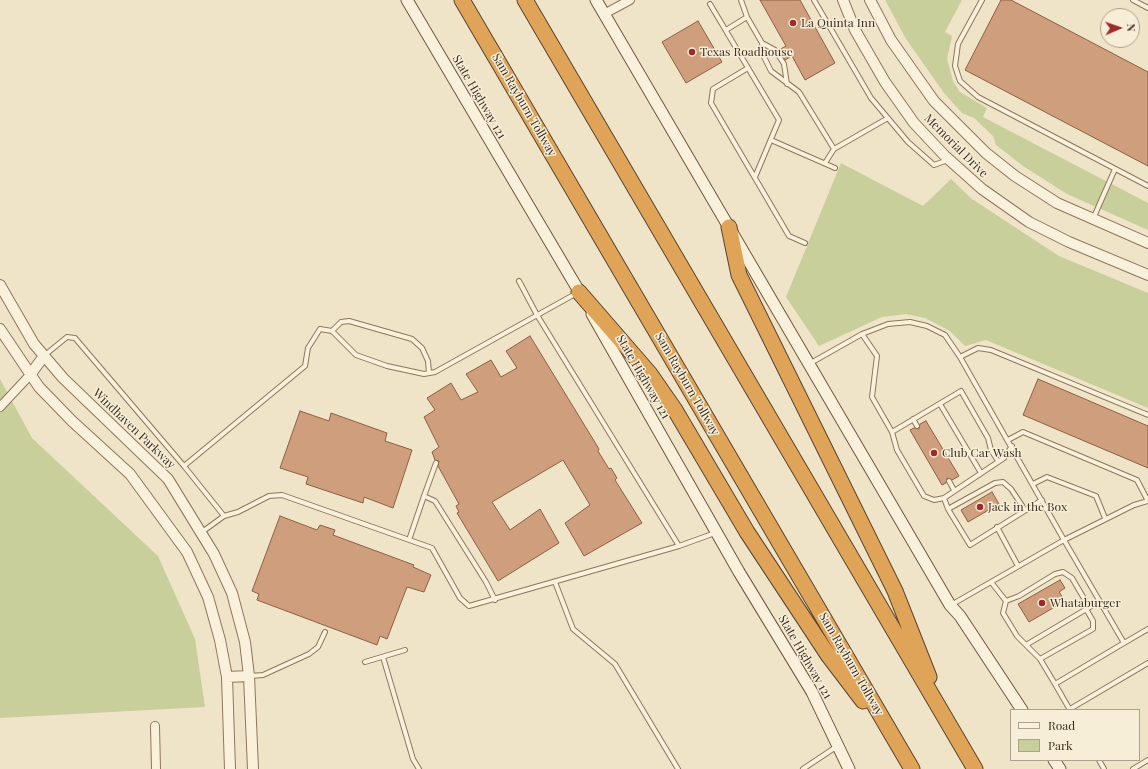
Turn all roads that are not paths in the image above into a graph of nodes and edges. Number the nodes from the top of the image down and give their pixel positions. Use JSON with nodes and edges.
{"nodes":[{"id":1,"x":408,"y":0,"type":"edge"},
{"id":2,"x":462,"y":0,"type":"edge"},
{"id":3,"x":525,"y":0,"type":"edge"},
{"id":4,"x":596,"y":0,"type":"edge"},
{"id":5,"x":630,"y":0,"type":"edge"},
{"id":6,"x":741,"y":0,"type":"edge"},
{"id":7,"x":814,"y":0,"type":"edge"},
{"id":8,"x":843,"y":0,"type":"edge"},
{"id":9,"x":870,"y":0,"type":"edge"},
{"id":10,"x":982,"y":0,"type":"edge"},
{"id":11,"x":1133,"y":0,"type":"edge"},
{"id":12,"x":710,"y":4,"type":"dead end"},
{"id":13,"x":1148,"y":8,"type":"edge"},
{"id":14,"x":604,"y":14,"type":"junction"},
{"id":15,"x":747,"y":17,"type":"junction"},
{"id":16,"x":726,"y":30,"type":"junction"},
{"id":17,"x":762,"y":43,"type":"junction"},
{"id":18,"x":748,"y":68,"type":"junction"},
{"id":19,"x":788,"y":84,"type":"junction"},
{"id":20,"x":888,"y":118,"type":"junction"},
{"id":21,"x":771,"y":140,"type":"junction"},
{"id":22,"x":834,"y":149,"type":"junction"},
{"id":23,"x":949,"y":160,"type":"junction"},
{"id":24,"x":825,"y":163,"type":"junction"},
{"id":25,"x":836,"y":168,"type":"dead end"},
{"id":26,"x":1115,"y":169,"type":"junction"},
{"id":27,"x":755,"y":177,"type":"junction"},
{"id":28,"x":1148,"y":186,"type":"edge"},
{"id":29,"x":1093,"y":220,"type":"junction"},
{"id":30,"x":729,"y":227,"type":"junction"},
{"id":31,"x":805,"y":243,"type":"dead end"},
{"id":32,"x":1148,"y":243,"type":"edge"},
{"id":33,"x":1148,"y":275,"type":"edge"},
{"id":34,"x":519,"y":281,"type":"dead end"},
{"id":35,"x":0,"y":285,"type":"edge"},
{"id":36,"x":579,"y":292,"type":"junction"},
{"id":37,"x":537,"y":315,"type":"junction"},
{"id":38,"x":0,"y":329,"type":"edge"},
{"id":39,"x":332,"y":331,"type":"junction"},
{"id":40,"x":862,"y":334,"type":"junction"},
{"id":41,"x":44,"y":356,"type":"junction"},
{"id":42,"x":960,"y":357,"type":"junction"},
{"id":43,"x":809,"y":364,"type":"junction"},
{"id":44,"x":429,"y":373,"type":"junction"},
{"id":45,"x":30,"y":375,"type":"junction"},
{"id":46,"x":940,"y":404,"type":"junction"},
{"id":47,"x":0,"y":407,"type":"edge"},
{"id":48,"x":1148,"y":415,"type":"edge"},
{"id":49,"x":913,"y":420,"type":"junction"},
{"id":50,"x":917,"y":426,"type":"dead end"},
{"id":51,"x":892,"y":432,"type":"junction"},
{"id":52,"x":1008,"y":440,"type":"junction"},
{"id":53,"x":1012,"y":446,"type":"junction"},
{"id":54,"x":998,"y":461,"type":"junction"},
{"id":55,"x":436,"y":463,"type":"dead end"},
{"id":56,"x":184,"y":466,"type":"junction"},
{"id":57,"x":981,"y":473,"type":"junction"},
{"id":58,"x":949,"y":481,"type":"dead end"},
{"id":59,"x":1033,"y":484,"type":"junction"},
{"id":60,"x":954,"y":490,"type":"junction"},
{"id":61,"x":424,"y":496,"type":"junction"},
{"id":62,"x":944,"y":498,"type":"junction"},
{"id":63,"x":1042,"y":500,"type":"junction"},
{"id":64,"x":1148,"y":501,"type":"edge"},
{"id":65,"x":948,"y":509,"type":"junction"},
{"id":66,"x":1025,"y":510,"type":"junction"},
{"id":67,"x":224,"y":516,"type":"junction"},
{"id":68,"x":1105,"y":518,"type":"junction"},
{"id":69,"x":997,"y":527,"type":"junction"},
{"id":70,"x":202,"y":532,"type":"junction"},
{"id":71,"x":716,"y":532,"type":"junction"},
{"id":72,"x":409,"y":540,"type":"junction"},
{"id":73,"x":1064,"y":540,"type":"junction"},
{"id":74,"x":679,"y":546,"type":"junction"},
{"id":75,"x":1018,"y":566,"type":"junction"},
{"id":76,"x":555,"y":582,"type":"junction"},
{"id":77,"x":991,"y":582,"type":"junction"},
{"id":78,"x":494,"y":600,"type":"junction"},
{"id":79,"x":1006,"y":601,"type":"junction"},
{"id":80,"x":1100,"y":601,"type":"junction"},
{"id":81,"x":950,"y":605,"type":"junction"},
{"id":82,"x":1088,"y":608,"type":"junction"},
{"id":83,"x":1148,"y":629,"type":"edge"},
{"id":84,"x":325,"y":632,"type":"dead end"},
{"id":85,"x":1124,"y":643,"type":"junction"},
{"id":86,"x":1026,"y":645,"type":"junction"},
{"id":87,"x":405,"y":650,"type":"dead end"},
{"id":88,"x":383,"y":657,"type":"junction"},
{"id":89,"x":1040,"y":659,"type":"junction"},
{"id":90,"x":365,"y":662,"type":"dead end"},
{"id":91,"x":1148,"y":663,"type":"edge"},
{"id":92,"x":249,"y":676,"type":"junction"},
{"id":93,"x":227,"y":677,"type":"junction"},
{"id":94,"x":1055,"y":684,"type":"junction"},
{"id":95,"x":1021,"y":709,"type":"edge"},
{"id":96,"x":1069,"y":709,"type":"edge"},
{"id":97,"x":1072,"y":709,"type":"edge"},
{"id":98,"x":946,"y":720,"type":"junction"},
{"id":99,"x":155,"y":726,"type":"dead end"},
{"id":100,"x":838,"y":746,"type":"junction"},
{"id":101,"x":1148,"y":760,"type":"edge"},
{"id":102,"x":908,"y":763,"type":"edge"},
{"id":103,"x":156,"y":769,"type":"edge"},
{"id":104,"x":230,"y":769,"type":"edge"},
{"id":105,"x":253,"y":769,"type":"edge"},
{"id":106,"x":419,"y":769,"type":"edge"},
{"id":107,"x":678,"y":769,"type":"edge"},
{"id":108,"x":803,"y":769,"type":"edge"},
{"id":109,"x":849,"y":769,"type":"edge"},
{"id":110,"x":975,"y":769,"type":"edge"},
{"id":111,"x":1133,"y":769,"type":"edge"}],
"edges":[{"from":1,"to":36,"type":"main road","name":"State Highway 121"},
{"from":2,"to":102,"type":"highway","name":"Sam Rayburn Tollway"},
{"from":3,"to":98,"type":"highway"},
{"from":4,"to":14,"type":"main road"},
{"from":5,"to":14,"type":"street"},
{"from":6,"to":15,"type":"lane"},
{"from":7,"to":20,"type":"lane"},
{"from":8,"to":23,"type":"street","name":"Memorial Drive"},
{"from":9,"to":29,"type":"street","name":"Memorial Drive"},
{"from":10,"to":26,"type":"lane"},
{"from":11,"to":13,"type":"lane"},
{"from":12,"to":16,"type":"lane"},
{"from":14,"to":30,"type":"main road"},
{"from":15,"to":16,"type":"lane"},
{"from":15,"to":17,"type":"lane"},
{"from":16,"to":18,"type":"lane"},
{"from":17,"to":19,"type":"lane"},
{"from":17,"to":19,"type":"lane"},
{"from":18,"to":21,"type":"lane"},
{"from":18,"to":27,"type":"lane"},
{"from":19,"to":22,"type":"lane"},
{"from":20,"to":22,"type":"lane"},
{"from":20,"to":23,"type":"lane"},
{"from":21,"to":24,"type":"lane"},
{"from":21,"to":27,"type":"lane"},
{"from":22,"to":24,"type":"lane"},
{"from":23,"to":33,"type":"street","name":"Memorial Drive"},
{"from":24,"to":25,"type":"lane"},
{"from":26,"to":28,"type":"lane"},
{"from":26,"to":29,"type":"lane"},
{"from":27,"to":31,"type":"lane"},
{"from":29,"to":32,"type":"street","name":"Memorial Drive"},
{"from":30,"to":43,"type":"main road"},
{"from":30,"to":98,"type":"highway"},
{"from":34,"to":37,"type":"lane"},
{"from":35,"to":41,"type":"street","name":"Windhaven Parkway"},
{"from":36,"to":37,"type":"lane"},
{"from":36,"to":71,"type":"main road","name":"State Highway 121"},
{"from":36,"to":102,"type":"highway"},
{"from":37,"to":44,"type":"lane"},
{"from":37,"to":74,"type":"lane"},
{"from":38,"to":45,"type":"street"},
{"from":39,"to":44,"type":"lane"},
{"from":39,"to":44,"type":"lane"},
{"from":39,"to":56,"type":"lane"},
{"from":40,"to":42,"type":"lane"},
{"from":40,"to":43,"type":"lane"},
{"from":40,"to":51,"type":"lane"},
{"from":41,"to":45,"type":"street"},
{"from":41,"to":56,"type":"lane"},
{"from":41,"to":70,"type":"street","name":"Windhaven Parkway"},
{"from":42,"to":48,"type":"lane"},
{"from":42,"to":52,"type":"lane"},
{"from":43,"to":81,"type":"main road"},
{"from":45,"to":47,"type":"street"},
{"from":45,"to":93,"type":"street"},
{"from":46,"to":49,"type":"lane"},
{"from":46,"to":54,"type":"lane"},
{"from":46,"to":57,"type":"lane"},
{"from":49,"to":50,"type":"lane"},
{"from":49,"to":51,"type":"lane"},
{"from":51,"to":62,"type":"lane"},
{"from":52,"to":53,"type":"lane"},
{"from":52,"to":64,"type":"lane"},
{"from":53,"to":54,"type":"lane"},
{"from":53,"to":59,"type":"lane"},
{"from":54,"to":57,"type":"lane"},
{"from":55,"to":61,"type":"lane"},
{"from":56,"to":67,"type":"lane"},
{"from":57,"to":60,"type":"lane"},
{"from":58,"to":60,"type":"lane"},
{"from":59,"to":63,"type":"lane"},
{"from":59,"to":68,"type":"lane"},
{"from":60,"to":62,"type":"lane"},
{"from":61,"to":72,"type":"lane"},
{"from":61,"to":78,"type":"lane"},
{"from":62,"to":65,"type":"lane"},
{"from":63,"to":66,"type":"lane"},
{"from":63,"to":73,"type":"lane"},
{"from":64,"to":68,"type":"lane"},
{"from":65,"to":66,"type":"lane"},
{"from":65,"to":69,"type":"lane"},
{"from":66,"to":69,"type":"lane"},
{"from":67,"to":70,"type":"lane"},
{"from":67,"to":72,"type":"lane"},
{"from":68,"to":73,"type":"lane"},
{"from":69,"to":75,"type":"lane"},
{"from":70,"to":92,"type":"street","name":"Windhaven Parkway"},
{"from":71,"to":74,"type":"lane"},
{"from":71,"to":100,"type":"main road","name":"State Highway 121"},
{"from":72,"to":78,"type":"lane"},
{"from":73,"to":75,"type":"lane"},
{"from":73,"to":80,"type":"lane"},
{"from":74,"to":76,"type":"lane"},
{"from":75,"to":77,"type":"lane"},
{"from":76,"to":78,"type":"lane"},
{"from":76,"to":107,"type":"lane"},
{"from":77,"to":79,"type":"lane"},
{"from":77,"to":81,"type":"lane"},
{"from":79,"to":82,"type":"lane"},
{"from":79,"to":86,"type":"lane"},
{"from":80,"to":82,"type":"lane"},
{"from":80,"to":85,"type":"lane"},
{"from":81,"to":95,"type":"main road"},
{"from":82,"to":86,"type":"lane"},
{"from":82,"to":89,"type":"lane"},
{"from":83,"to":85,"type":"lane"},
{"from":84,"to":92,"type":"lane"},
{"from":85,"to":94,"type":"lane"},
{"from":86,"to":89,"type":"lane"},
{"from":87,"to":88,"type":"lane"},
{"from":88,"to":90,"type":"lane"},
{"from":88,"to":106,"type":"lane"},
{"from":89,"to":94,"type":"lane"},
{"from":91,"to":97,"type":"lane"},
{"from":92,"to":93,"type":"street"},
{"from":92,"to":105,"type":"street","name":"Windhaven Parkway"},
{"from":93,"to":104,"type":"street"},
{"from":94,"to":96,"type":"lane"},
{"from":98,"to":110,"type":"highway"},
{"from":99,"to":103,"type":"street"},
{"from":100,"to":108,"type":"lane"},
{"from":100,"to":109,"type":"main road","name":"State Highway 121"},
{"from":101,"to":111,"type":"lane"}]}
